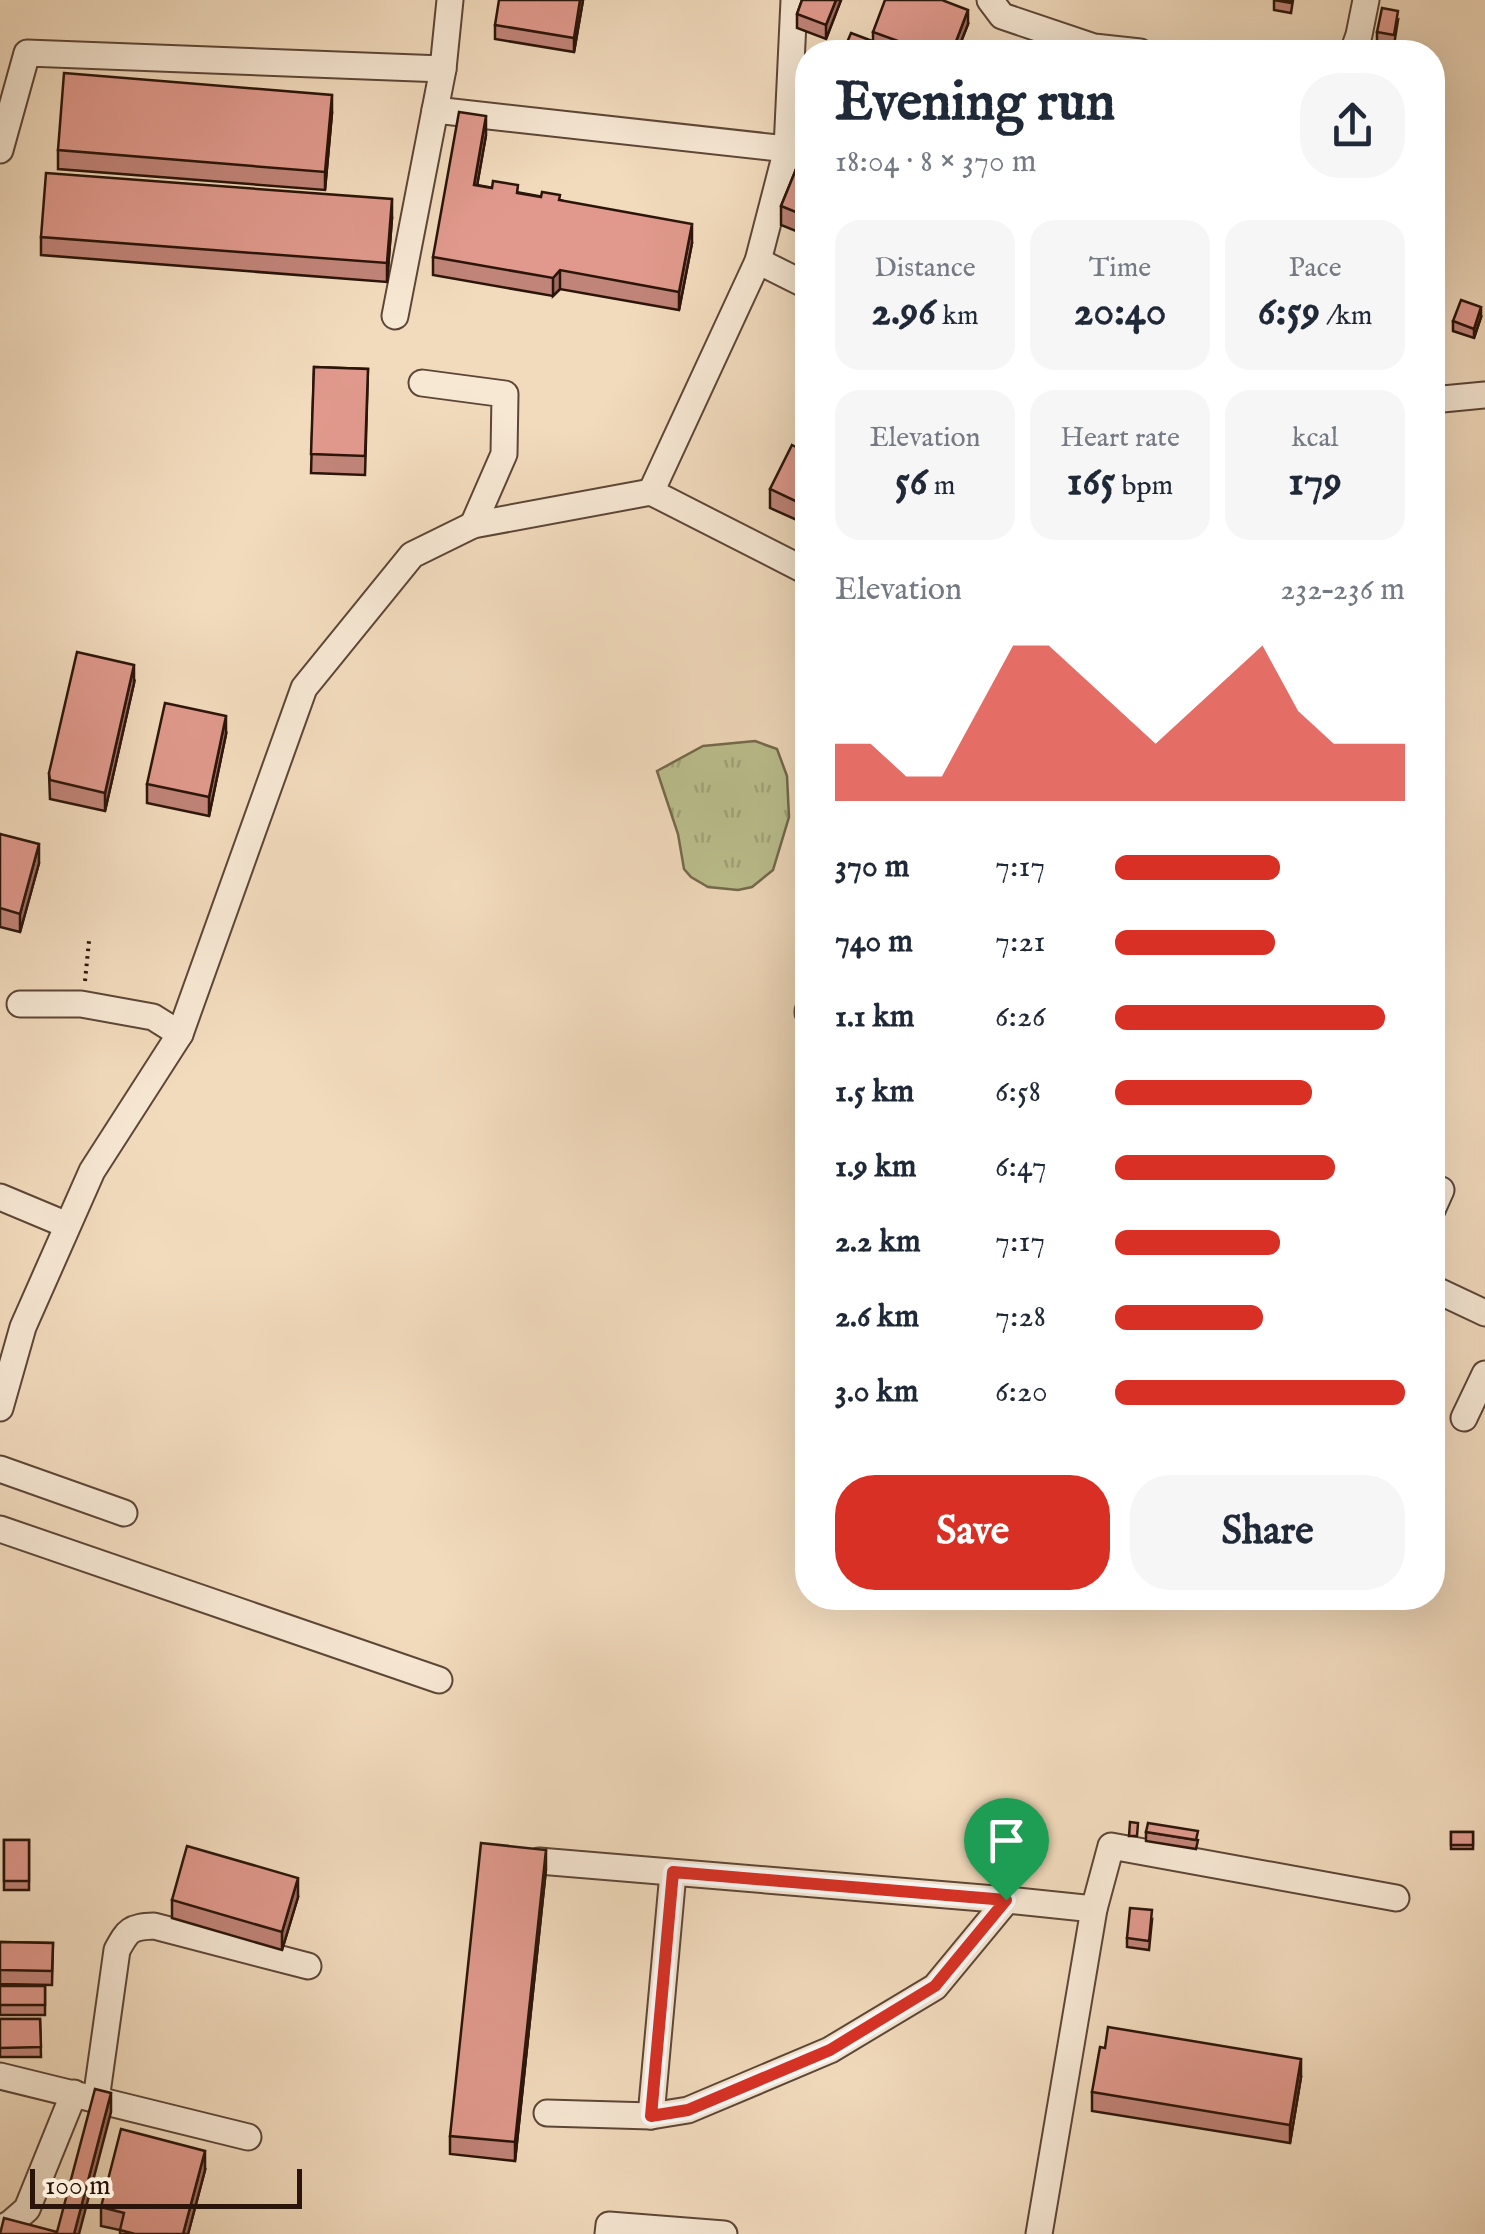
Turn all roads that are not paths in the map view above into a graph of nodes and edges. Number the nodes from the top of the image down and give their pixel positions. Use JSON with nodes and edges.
{"nodes":[{"id":1,"x":450,"y":0,"type":"edge"},
{"id":2,"x":794,"y":0,"type":"edge"},
{"id":3,"x":990,"y":0,"type":"edge"},
{"id":4,"x":1366,"y":0,"type":"edge"},
{"id":5,"x":1073,"y":40,"type":"edge"},
{"id":6,"x":1357,"y":40,"type":"edge"},
{"id":7,"x":444,"y":69,"type":"junction"},
{"id":8,"x":435,"y":110,"type":"junction"},
{"id":9,"x":787,"y":149,"type":"junction"},
{"id":10,"x":0,"y":150,"type":"edge"},
{"id":11,"x":758,"y":260,"type":"junction"},
{"id":12,"x":795,"y":279,"type":"edge"},
{"id":13,"x":395,"y":316,"type":"dead end"},
{"id":14,"x":422,"y":383,"type":"dead end"},
{"id":15,"x":1485,"y":396,"type":"edge"},
{"id":16,"x":1445,"y":398,"type":"edge"},
{"id":17,"x":650,"y":492,"type":"junction"},
{"id":18,"x":473,"y":525,"type":"junction"},
{"id":19,"x":795,"y":565,"type":"edge"},
{"id":20,"x":20,"y":1004,"type":"dead end"},
{"id":21,"x":180,"y":1034,"type":"junction"},
{"id":22,"x":0,"y":1197,"type":"edge"},
{"id":23,"x":68,"y":1226,"type":"junction"},
{"id":24,"x":1445,"y":1294,"type":"edge"},
{"id":25,"x":1485,"y":1313,"type":"edge"},
{"id":26,"x":1485,"y":1374,"type":"edge"},
{"id":27,"x":0,"y":1408,"type":"edge"},
{"id":28,"x":1464,"y":1418,"type":"dead end"},
{"id":29,"x":0,"y":1469,"type":"edge"},
{"id":30,"x":124,"y":1513,"type":"dead end"},
{"id":31,"x":0,"y":1529,"type":"edge"},
{"id":32,"x":438,"y":1680,"type":"dead end"},
{"id":33,"x":540,"y":1862,"type":"edge"},
{"id":34,"x":673,"y":1872,"type":"junction"},
{"id":35,"x":1396,"y":1898,"type":"dead end"},
{"id":36,"x":1006,"y":1900,"type":"junction"},
{"id":37,"x":1094,"y":1909,"type":"junction"},
{"id":38,"x":308,"y":1966,"type":"dead end"},
{"id":39,"x":0,"y":2076,"type":"edge"},
{"id":40,"x":85,"y":2096,"type":"junction"},
{"id":41,"x":547,"y":2112,"type":"dead end"},
{"id":42,"x":651,"y":2116,"type":"junction"},
{"id":43,"x":248,"y":2138,"type":"dead end"},
{"id":44,"x":0,"y":2228,"type":"edge"},
{"id":45,"x":608,"y":2234,"type":"edge"},
{"id":46,"x":724,"y":2234,"type":"edge"},
{"id":47,"x":1040,"y":2234,"type":"edge"}],
"edges":[{"from":1,"to":7,"type":"street"},
{"from":2,"to":9,"type":"street"},
{"from":3,"to":5,"type":"street"},
{"from":4,"to":6,"type":"street"},
{"from":7,"to":8,"type":"street"},
{"from":7,"to":10,"type":"street"},
{"from":8,"to":9,"type":"street"},
{"from":8,"to":13,"type":"street"},
{"from":9,"to":11,"type":"street"},
{"from":11,"to":12,"type":"street"},
{"from":11,"to":17,"type":"street"},
{"from":14,"to":18,"type":"street"},
{"from":15,"to":16,"type":"street"},
{"from":17,"to":18,"type":"street"},
{"from":17,"to":19,"type":"street"},
{"from":18,"to":21,"type":"street"},
{"from":20,"to":21,"type":"street"},
{"from":21,"to":23,"type":"street"},
{"from":22,"to":23,"type":"street"},
{"from":23,"to":27,"type":"street"},
{"from":24,"to":25,"type":"street"},
{"from":26,"to":28,"type":"street"},
{"from":29,"to":30,"type":"street"},
{"from":31,"to":32,"type":"street"},
{"from":33,"to":34,"type":"street"},
{"from":34,"to":36,"type":"street"},
{"from":34,"to":42,"type":"street"},
{"from":35,"to":37,"type":"street"},
{"from":36,"to":37,"type":"street"},
{"from":36,"to":42,"type":"street"},
{"from":37,"to":47,"type":"street"},
{"from":38,"to":40,"type":"street"},
{"from":39,"to":40,"type":"street"},
{"from":40,"to":43,"type":"street"},
{"from":40,"to":44,"type":"street"},
{"from":41,"to":42,"type":"street"},
{"from":45,"to":46,"type":"street"}]}
